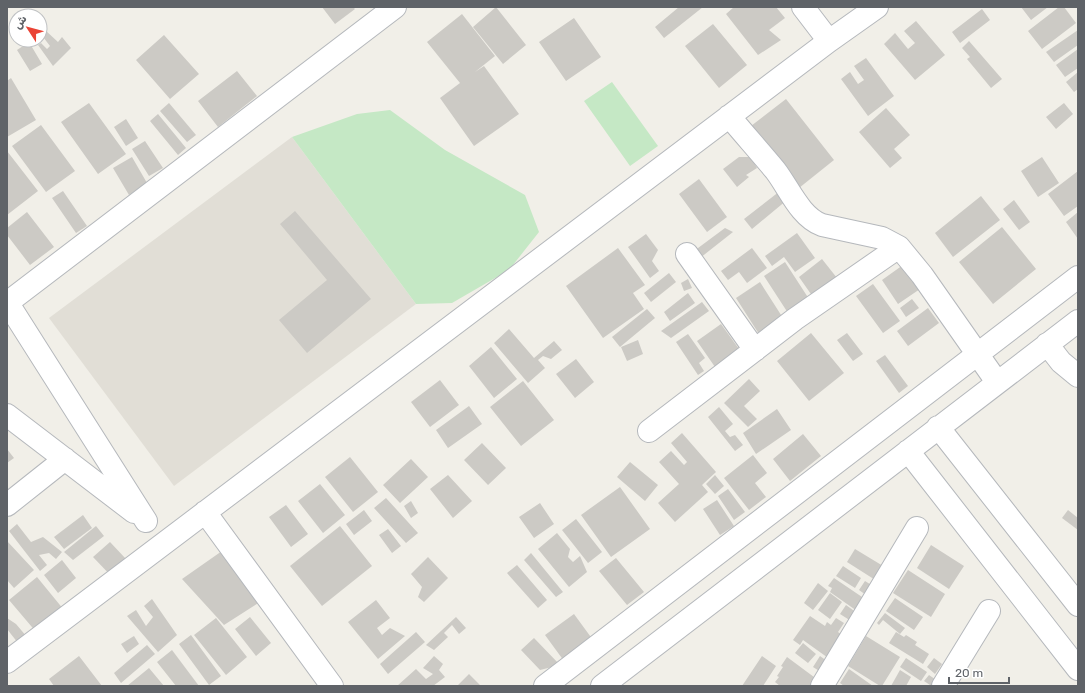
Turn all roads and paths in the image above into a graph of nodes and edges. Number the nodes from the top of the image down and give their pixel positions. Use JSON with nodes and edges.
{"nodes":[{"id":1,"x":395,"y":7,"type":"edge"},
{"id":2,"x":803,"y":7,"type":"edge"},
{"id":3,"x":877,"y":7,"type":"edge"},
{"id":4,"x":829,"y":41,"type":"junction"},
{"id":5,"x":729,"y":116,"type":"junction"},
{"id":6,"x":899,"y":247,"type":"junction"},
{"id":7,"x":687,"y":254,"type":"dead end"},
{"id":8,"x":1078,"y":277,"type":"edge"},
{"id":9,"x":7,"y":302,"type":"edge"},
{"id":10,"x":1078,"y":321,"type":"edge"},
{"id":11,"x":1047,"y":344,"type":"junction"},
{"id":12,"x":756,"y":350,"type":"junction"},
{"id":13,"x":978,"y":354,"type":"junction"},
{"id":14,"x":1078,"y":376,"type":"edge"},
{"id":15,"x":997,"y":382,"type":"junction"},
{"id":16,"x":7,"y":415,"type":"edge"},
{"id":17,"x":938,"y":427,"type":"junction"},
{"id":18,"x":649,"y":430,"type":"dead end"},
{"id":19,"x":908,"y":451,"type":"junction"},
{"id":20,"x":65,"y":459,"type":"junction"},
{"id":21,"x":7,"y":505,"type":"edge"},
{"id":22,"x":205,"y":512,"type":"junction"},
{"id":23,"x":146,"y":521,"type":"junction"},
{"id":24,"x":917,"y":528,"type":"dead end"},
{"id":25,"x":170,"y":539,"type":"junction"},
{"id":26,"x":1078,"y":605,"type":"edge"},
{"id":27,"x":989,"y":611,"type":"dead end"},
{"id":28,"x":7,"y":662,"type":"edge"},
{"id":29,"x":1078,"y":669,"type":"edge"},
{"id":30,"x":332,"y":686,"type":"edge"},
{"id":31,"x":544,"y":686,"type":"edge"},
{"id":32,"x":602,"y":686,"type":"edge"},
{"id":33,"x":822,"y":686,"type":"edge"},
{"id":34,"x":943,"y":686,"type":"edge"}],
"edges":[{"from":1,"to":9,"type":"street"},
{"from":2,"to":4,"type":"street"},
{"from":3,"to":4,"type":"street"},
{"from":4,"to":5,"type":"street"},
{"from":5,"to":6,"type":"street"},
{"from":5,"to":22,"type":"street"},
{"from":6,"to":12,"type":"street"},
{"from":6,"to":13,"type":"street"},
{"from":7,"to":12,"type":"street"},
{"from":8,"to":13,"type":"street"},
{"from":9,"to":23,"type":"street"},
{"from":10,"to":11,"type":"street"},
{"from":11,"to":14,"type":"street"},
{"from":11,"to":15,"type":"street"},
{"from":12,"to":18,"type":"street"},
{"from":13,"to":15,"type":"street"},
{"from":13,"to":31,"type":"street"},
{"from":15,"to":17,"type":"street"},
{"from":16,"to":20,"type":"street"},
{"from":17,"to":19,"type":"street"},
{"from":17,"to":26,"type":"street"},
{"from":19,"to":29,"type":"street"},
{"from":19,"to":32,"type":"street"},
{"from":20,"to":21,"type":"street"},
{"from":20,"to":23,"type":"street"},
{"from":22,"to":25,"type":"street"},
{"from":22,"to":30,"type":"street"},
{"from":23,"to":25,"type":"street"},
{"from":24,"to":33,"type":"street"},
{"from":25,"to":28,"type":"street"},
{"from":27,"to":34,"type":"street"}]}
